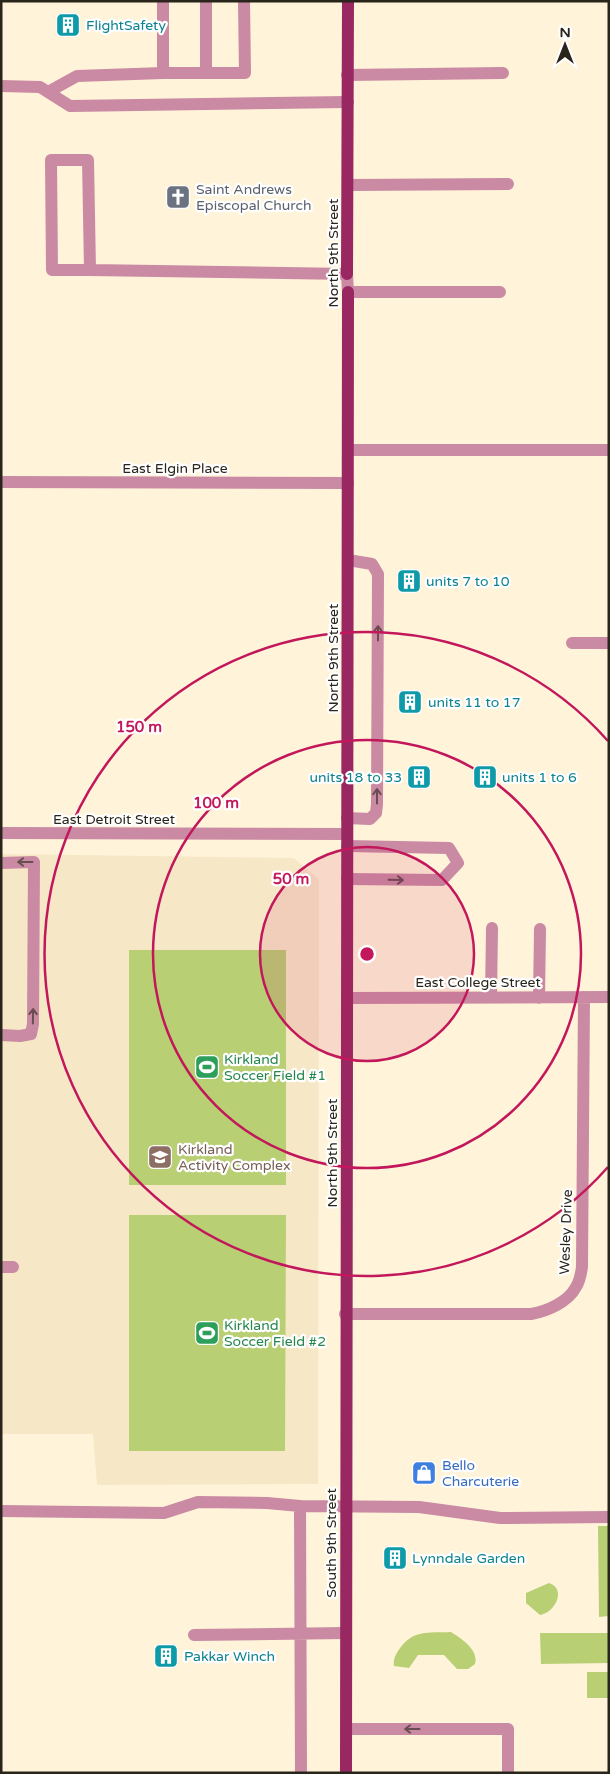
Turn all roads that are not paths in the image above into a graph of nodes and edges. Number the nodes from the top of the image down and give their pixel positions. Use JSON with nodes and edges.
{"nodes":[{"id":1,"x":163,"y":1,"type":"edge"},
{"id":2,"x":206,"y":1,"type":"edge"},
{"id":3,"x":244,"y":1,"type":"edge"},
{"id":4,"x":348,"y":1,"type":"edge"},
{"id":5,"x":206,"y":72,"type":"junction"},
{"id":6,"x":163,"y":73,"type":"junction"},
{"id":7,"x":503,"y":73,"type":"dead end"},
{"id":8,"x":347,"y":75,"type":"junction"},
{"id":9,"x":1,"y":86,"type":"edge"},
{"id":10,"x":48,"y":92,"type":"junction"},
{"id":11,"x":348,"y":102,"type":"junction"},
{"id":12,"x":508,"y":184,"type":"dead end"},
{"id":13,"x":348,"y":185,"type":"junction"},
{"id":14,"x":90,"y":270,"type":"junction"},
{"id":15,"x":347,"y":274,"type":"junction"},
{"id":16,"x":348,"y":292,"type":"junction"},
{"id":17,"x":500,"y":292,"type":"dead end"},
{"id":18,"x":348,"y":450,"type":"junction"},
{"id":19,"x":609,"y":450,"type":"edge"},
{"id":20,"x":1,"y":482,"type":"edge"},
{"id":21,"x":348,"y":483,"type":"junction"},
{"id":22,"x":348,"y":560,"type":"junction"},
{"id":23,"x":609,"y":642,"type":"edge"},
{"id":24,"x":572,"y":643,"type":"dead end"},
{"id":25,"x":347,"y":818,"type":"junction"},
{"id":26,"x":1,"y":833,"type":"edge"},
{"id":27,"x":347,"y":840,"type":"junction"},
{"id":28,"x":1,"y":863,"type":"edge"},
{"id":29,"x":347,"y":879,"type":"junction"},
{"id":30,"x":492,"y":928,"type":"dead end"},
{"id":31,"x":540,"y":929,"type":"dead end"},
{"id":32,"x":491,"y":997,"type":"junction"},
{"id":33,"x":584,"y":997,"type":"junction"},
{"id":34,"x":609,"y":997,"type":"edge"},
{"id":35,"x":347,"y":998,"type":"junction"},
{"id":36,"x":538,"y":998,"type":"junction"},
{"id":37,"x":1,"y":1035,"type":"edge"},
{"id":38,"x":346,"y":1314,"type":"junction"},
{"id":39,"x":300,"y":1506,"type":"junction"},
{"id":40,"x":346,"y":1506,"type":"junction"},
{"id":41,"x":1,"y":1511,"type":"edge"},
{"id":42,"x":609,"y":1517,"type":"edge"},
{"id":43,"x":300,"y":1633,"type":"junction"},
{"id":44,"x":346,"y":1633,"type":"junction"},
{"id":45,"x":194,"y":1635,"type":"dead end"},
{"id":46,"x":346,"y":1729,"type":"junction"},
{"id":47,"x":301,"y":1773,"type":"edge"},
{"id":48,"x":346,"y":1773,"type":"edge"},
{"id":49,"x":508,"y":1773,"type":"edge"}],
"edges":[{"from":1,"to":6,"type":"street"},
{"from":2,"to":5,"type":"street"},
{"from":3,"to":5,"type":"street"},
{"from":4,"to":8,"type":"main road","name":"North 9th Street"},
{"from":5,"to":6,"type":"street"},
{"from":6,"to":10,"type":"street"},
{"from":7,"to":8,"type":"street"},
{"from":8,"to":11,"type":"main road","name":"North 9th Street"},
{"from":9,"to":10,"type":"street"},
{"from":10,"to":11,"type":"street"},
{"from":11,"to":13,"type":"main road","name":"North 9th Street"},
{"from":12,"to":13,"type":"street"},
{"from":13,"to":15,"type":"main road","name":"North 9th Street"},
{"from":14,"to":14,"type":"street"},
{"from":14,"to":15,"type":"street"},
{"from":15,"to":16,"type":"street","name":"North 9th Street"},
{"from":16,"to":17,"type":"street"},
{"from":16,"to":18,"type":"main road","name":"North 9th Street"},
{"from":18,"to":19,"type":"street"},
{"from":18,"to":21,"type":"main road","name":"North 9th Street"},
{"from":20,"to":21,"type":"street","name":"East Elgin Place"},
{"from":21,"to":22,"type":"main road","name":"North 9th Street"},
{"from":22,"to":25,"type":"main road","name":"North 9th Street"},
{"from":25,"to":22,"type":"street","one_way":true},
{"from":23,"to":24,"type":"street"},
{"from":25,"to":27,"type":"main road","name":"North 9th Street"},
{"from":26,"to":27,"type":"street","name":"East Detroit Street"},
{"from":27,"to":29,"type":"main road","name":"North 9th Street"},
{"from":29,"to":27,"type":"street","name":"East Detroit Street","one_way":true},
{"from":37,"to":28,"type":"street","one_way":true},
{"from":29,"to":35,"type":"main road","name":"North 9th Street"},
{"from":30,"to":32,"type":"street"},
{"from":31,"to":36,"type":"street"},
{"from":32,"to":35,"type":"street","name":"East College Street"},
{"from":32,"to":36,"type":"street","name":"East College Street"},
{"from":33,"to":34,"type":"street","name":"East College Street"},
{"from":33,"to":36,"type":"street","name":"East College Street"},
{"from":33,"to":38,"type":"street","name":"Wesley Drive"},
{"from":35,"to":38,"type":"main road","name":"North 9th Street"},
{"from":38,"to":40,"type":"main road","name":"South 9th Street"},
{"from":39,"to":40,"type":"street"},
{"from":39,"to":41,"type":"street"},
{"from":39,"to":43,"type":"street"},
{"from":40,"to":42,"type":"street"},
{"from":40,"to":44,"type":"main road","name":"South 9th Street"},
{"from":43,"to":44,"type":"street"},
{"from":43,"to":45,"type":"street"},
{"from":43,"to":47,"type":"street"},
{"from":44,"to":46,"type":"main road","name":"South 9th Street"},
{"from":46,"to":48,"type":"main road","name":"South 9th Street"},
{"from":49,"to":46,"type":"street","one_way":true}]}
